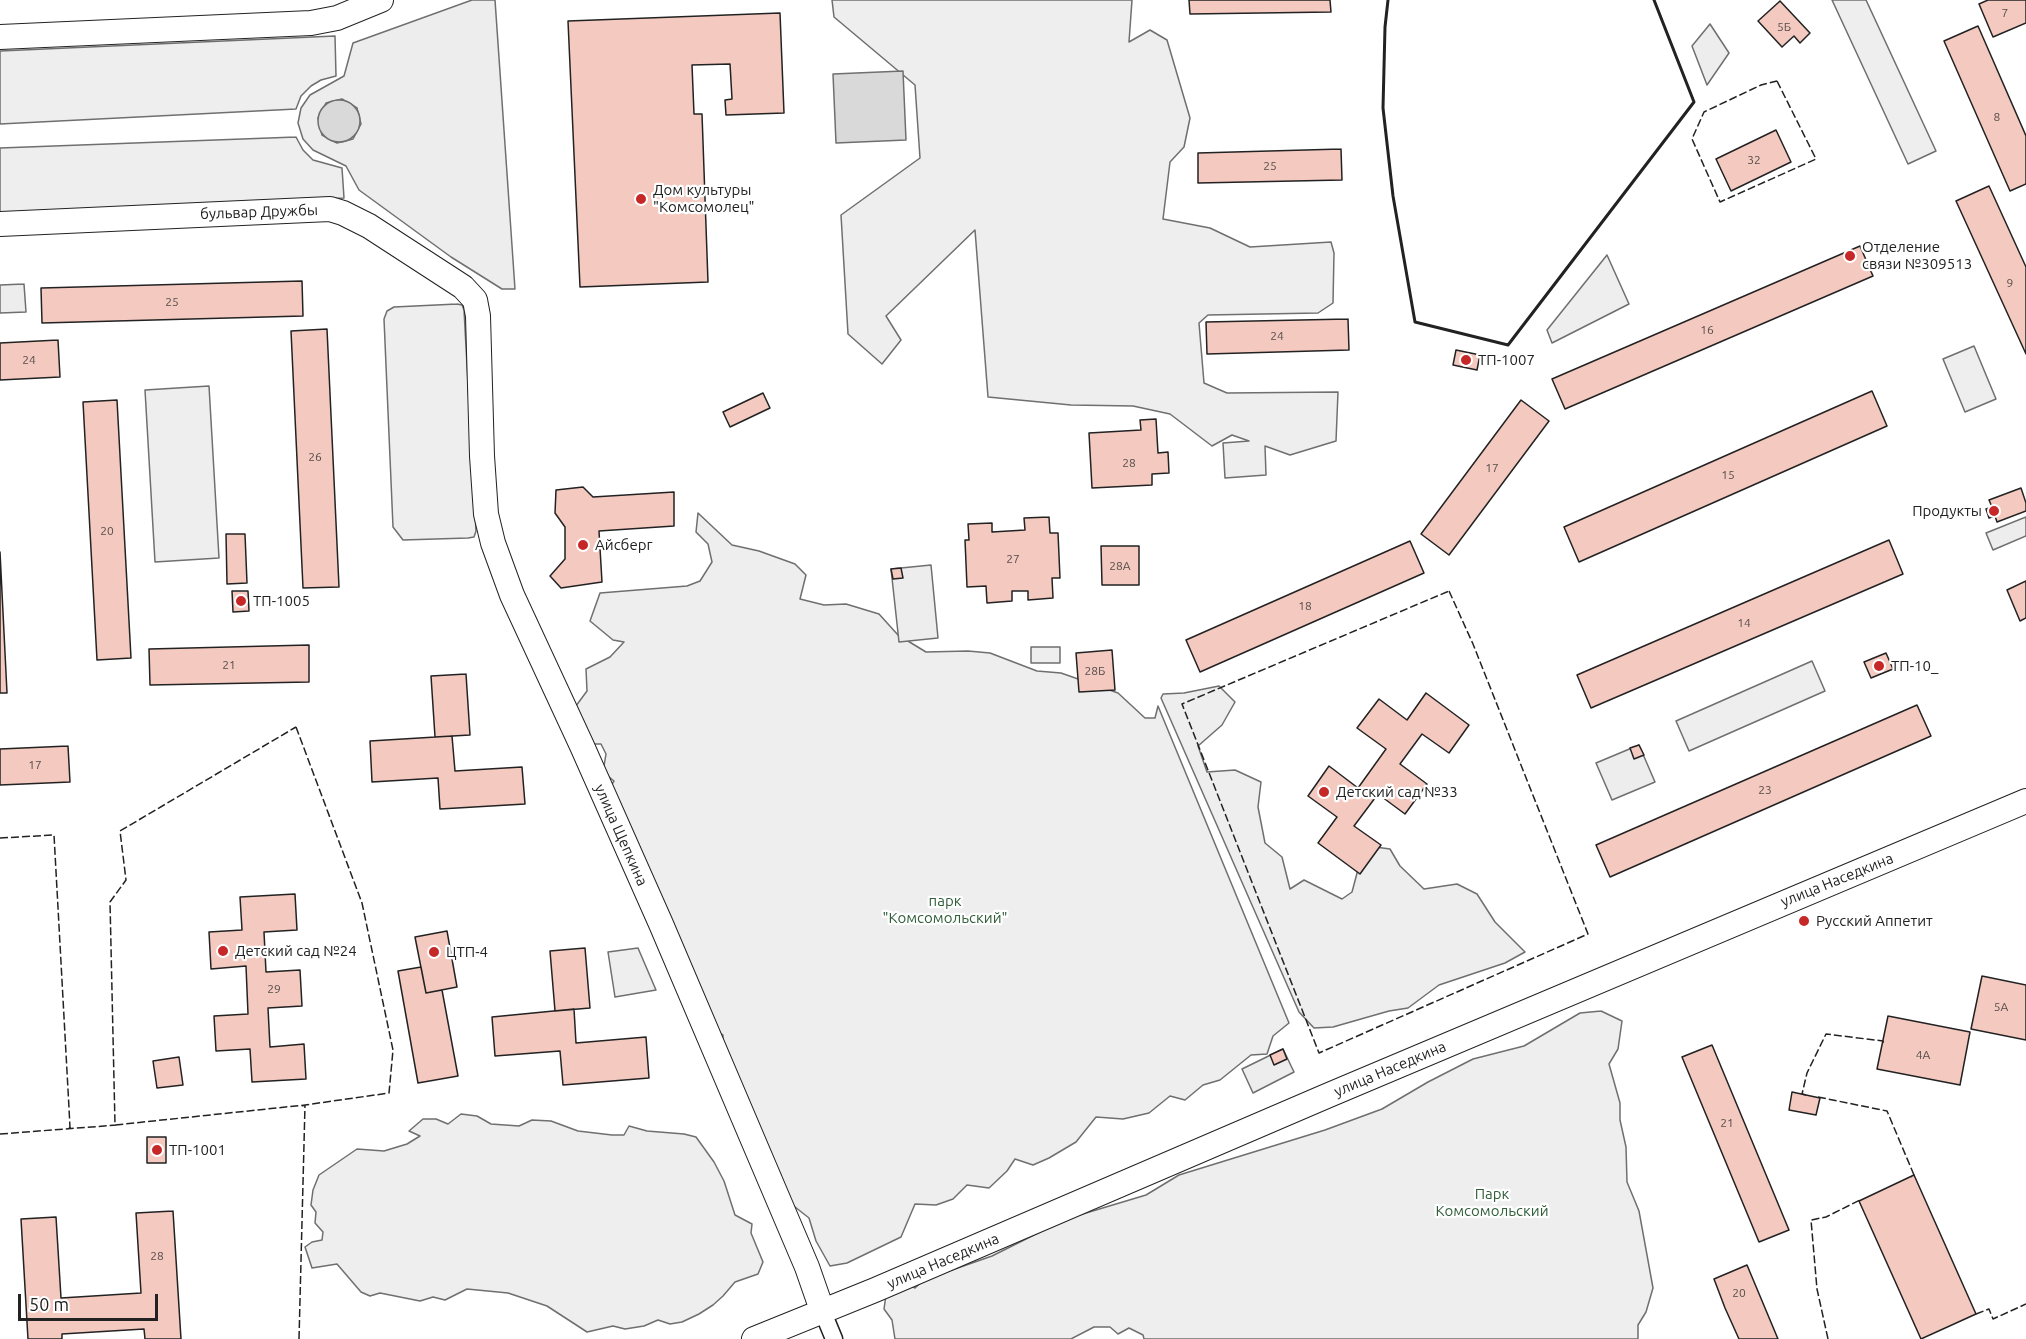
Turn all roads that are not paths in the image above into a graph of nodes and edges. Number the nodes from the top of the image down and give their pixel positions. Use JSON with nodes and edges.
{"nodes":[{"id":1,"x":380,"y":1,"type":"edge"},
{"id":2,"x":0,"y":38,"type":"edge"},
{"id":3,"x":0,"y":224,"type":"edge"},
{"id":4,"x":478,"y":316,"type":"joint"},
{"id":5,"x":2026,"y":801,"type":"edge"},
{"id":6,"x":822,"y":1310,"type":"junction"},
{"id":7,"x":754,"y":1339,"type":"edge"},
{"id":8,"x":834,"y":1339,"type":"edge"}],
"edges":[{"from":1,"to":2,"type":"main road"},
{"from":3,"to":4,"type":"main road","name":"бульвар Дружбы"},
{"from":4,"to":6,"type":"main road","name":"улица Щепкина"},
{"from":5,"to":6,"type":"main road","name":"улица Наседкина"},
{"from":6,"to":7,"type":"main road","name":"улица Наседкина"},
{"from":6,"to":8,"type":"street","name":"улица Щепкина"}]}
